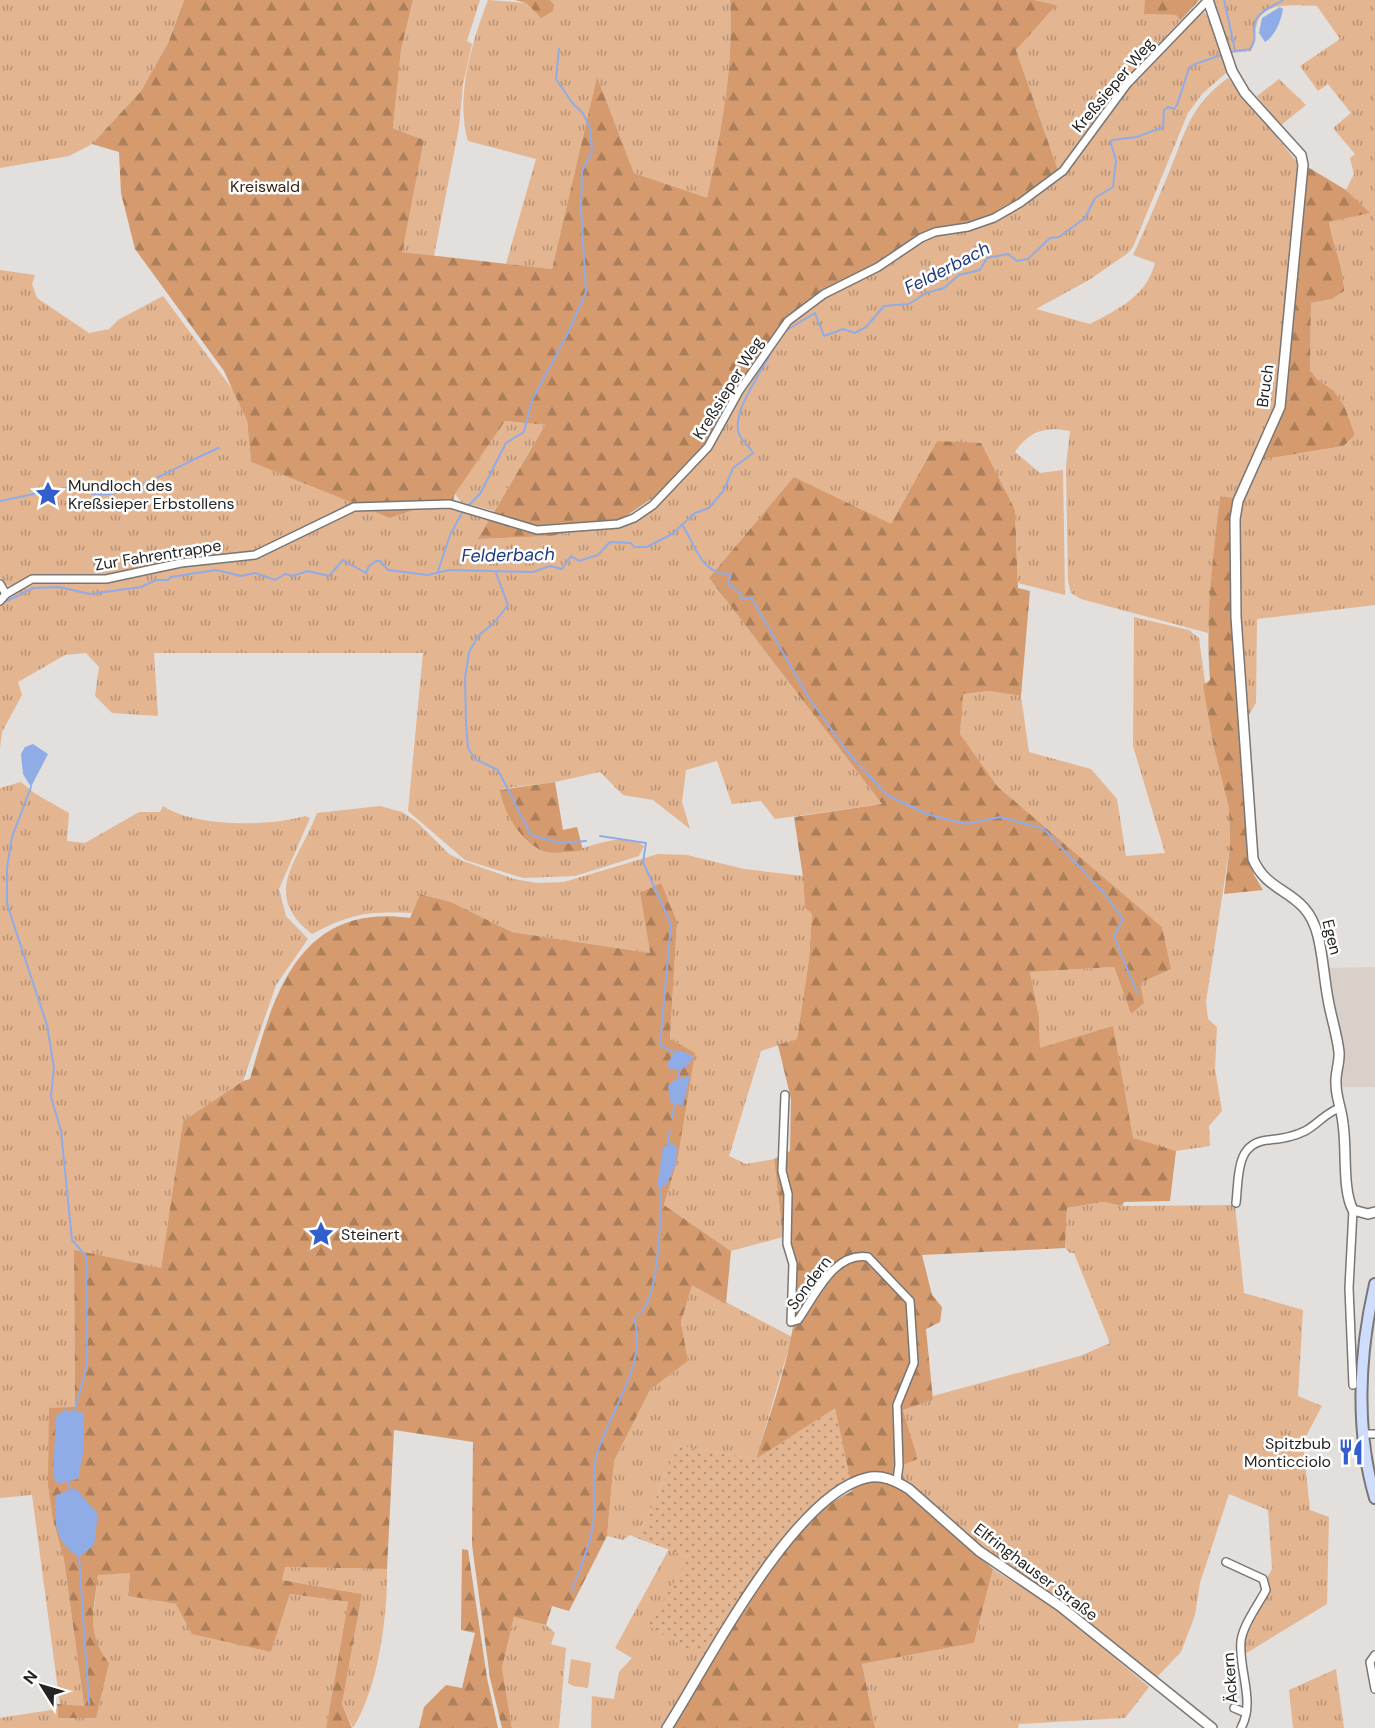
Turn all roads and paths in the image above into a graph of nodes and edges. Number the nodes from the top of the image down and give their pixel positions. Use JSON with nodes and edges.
{"nodes":[{"id":1,"x":1208,"y":0,"type":"edge"},
{"id":2,"x":287,"y":537,"type":"joint"},
{"id":3,"x":0,"y":584,"type":"edge"},
{"id":4,"x":6,"y":594,"type":"junction"},
{"id":5,"x":0,"y":602,"type":"edge"},
{"id":6,"x":1249,"y":798,"type":"joint"},
{"id":7,"x":785,"y":1095,"type":"dead end"},
{"id":8,"x":1340,"y":1108,"type":"junction"},
{"id":9,"x":1236,"y":1203,"type":"dead end"},
{"id":10,"x":1353,"y":1210,"type":"junction"},
{"id":11,"x":1373,"y":1215,"type":"edge"},
{"id":12,"x":1375,"y":1284,"type":"edge"},
{"id":13,"x":1353,"y":1385,"type":"dead end"},
{"id":14,"x":1375,"y":1434,"type":"edge"},
{"id":15,"x":1363,"y":1440,"type":"junction"},
{"id":16,"x":1375,"y":1443,"type":"edge"},
{"id":17,"x":897,"y":1481,"type":"junction"},
{"id":18,"x":1375,"y":1498,"type":"edge"},
{"id":19,"x":1226,"y":1562,"type":"dead end"},
{"id":20,"x":1375,"y":1655,"type":"edge"},
{"id":21,"x":1375,"y":1689,"type":"edge"},
{"id":22,"x":1234,"y":1708,"type":"dead end"},
{"id":23,"x":1246,"y":1713,"type":"junction"},
{"id":24,"x":667,"y":1728,"type":"edge"},
{"id":25,"x":1212,"y":1728,"type":"edge"},
{"id":26,"x":1240,"y":1728,"type":"edge"}],
"edges":[{"from":1,"to":2,"type":"street","name":"Kreßsieper Weg"},
{"from":1,"to":6,"type":"street","name":"Bruch"},
{"from":2,"to":4,"type":"street","name":"Zur Fahrentrappe"},
{"from":3,"to":4,"type":"street"},
{"from":4,"to":5,"type":"street","name":"Zur Fahrentrappe"},
{"from":6,"to":8,"type":"street","name":"Egen"},
{"from":7,"to":17,"type":"street","name":"Sondern"},
{"from":8,"to":9,"type":"street"},
{"from":8,"to":10,"type":"street","name":"Egen"},
{"from":10,"to":11,"type":"street"},
{"from":10,"to":13,"type":"street","name":"Egen"},
{"from":12,"to":15,"type":"main road"},
{"from":14,"to":15,"type":"street"},
{"from":15,"to":16,"type":"street"},
{"from":15,"to":18,"type":"main road"},
{"from":17,"to":24,"type":"street"},
{"from":17,"to":25,"type":"street","name":"Elfringhauser Straße"},
{"from":19,"to":23,"type":"street","name":"Äckern"},
{"from":20,"to":21,"type":"street"},
{"from":22,"to":23,"type":"street","name":"Äckern"},
{"from":23,"to":26,"type":"street","name":"Äckern"}]}
